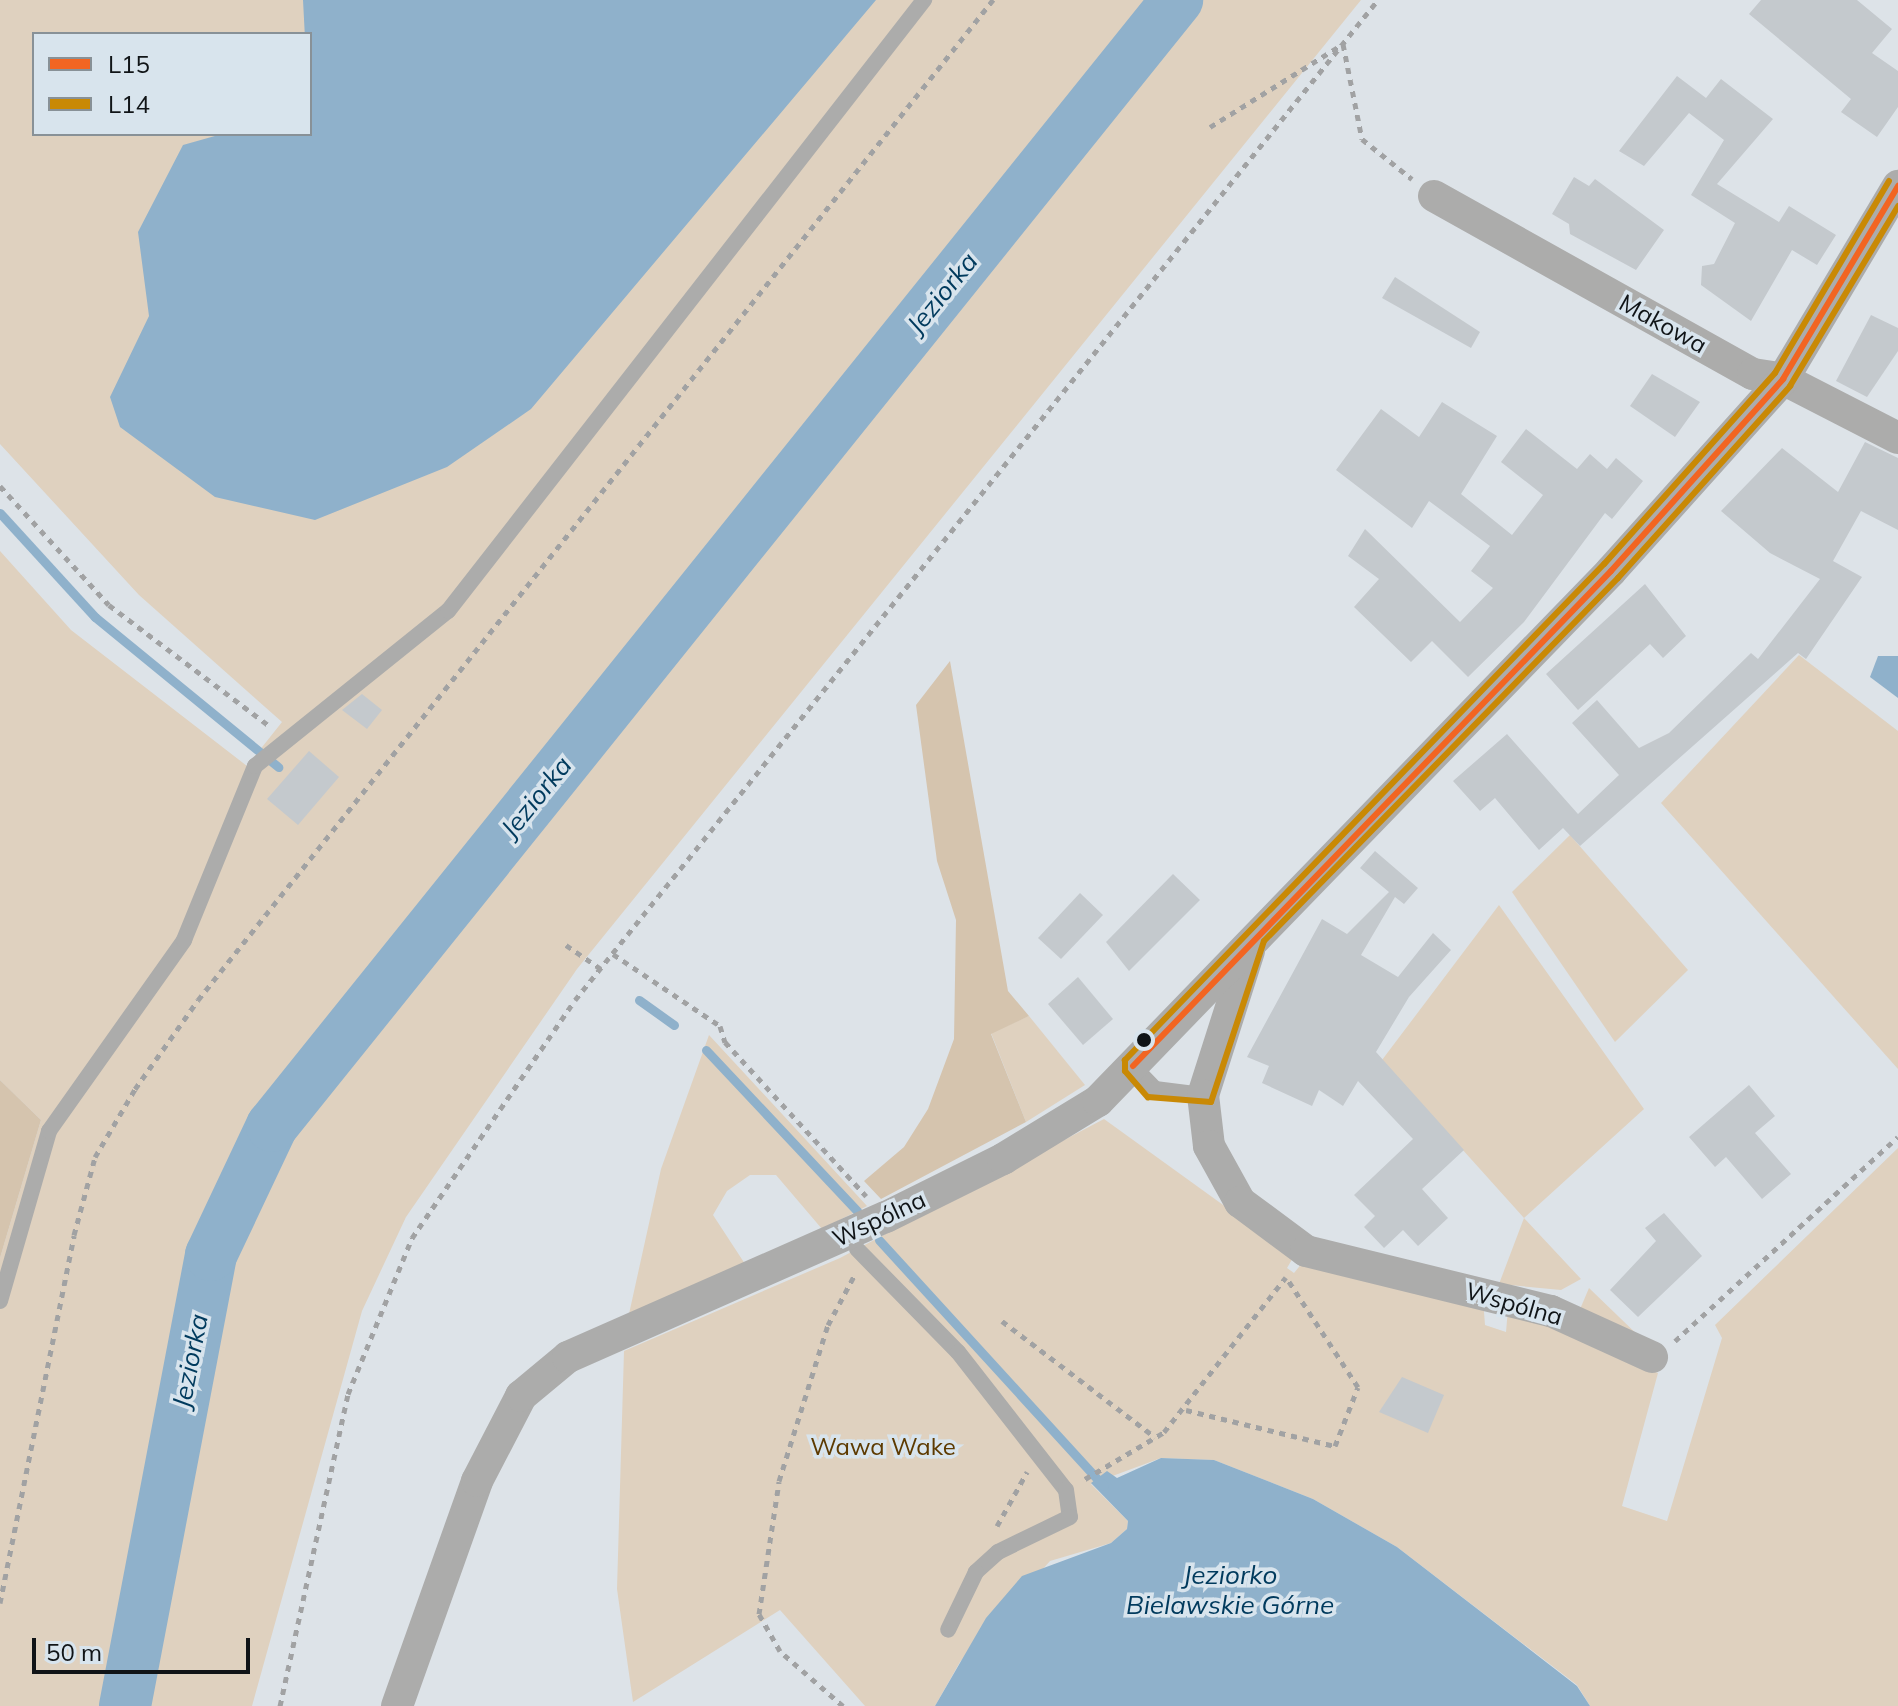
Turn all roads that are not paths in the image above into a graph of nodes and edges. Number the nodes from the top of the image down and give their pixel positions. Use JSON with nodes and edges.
{"nodes":[{"id":1,"x":924,"y":0,"type":"edge"},
{"id":2,"x":1898,"y":186,"type":"edge"},
{"id":3,"x":1434,"y":196,"type":"road end"},
{"id":4,"x":1783,"y":379,"type":"junction"},
{"id":5,"x":1898,"y":438,"type":"edge"},
{"id":6,"x":1255,"y":936,"type":"junction"},
{"id":7,"x":1133,"y":1066,"type":"junction"},
{"id":8,"x":1203,"y":1095,"type":"junction"},
{"id":9,"x":859,"y":1255,"type":"road end"},
{"id":10,"x":0,"y":1301,"type":"edge"},
{"id":11,"x":1652,"y":1357,"type":"road end"},
{"id":12,"x":948,"y":1630,"type":"dead end"},
{"id":13,"x":397,"y":1706,"type":"edge"}],
"edges":[{"from":1,"to":10,"type":"lane"},
{"from":2,"to":4,"type":"street","name":"Wspólna"},
{"from":3,"to":4,"type":"street","name":"Makowa"},
{"from":4,"to":5,"type":"street","name":"Makowa"},
{"from":4,"to":6,"type":"street","name":"Wspólna"},
{"from":6,"to":7,"type":"street","name":"Wspólna"},
{"from":6,"to":8,"type":"street","name":"Wspólna"},
{"from":7,"to":8,"type":"lane"},
{"from":7,"to":13,"type":"street","name":"Wspólna"},
{"from":8,"to":11,"type":"street","name":"Wspólna"},
{"from":9,"to":12,"type":"lane"}]}
